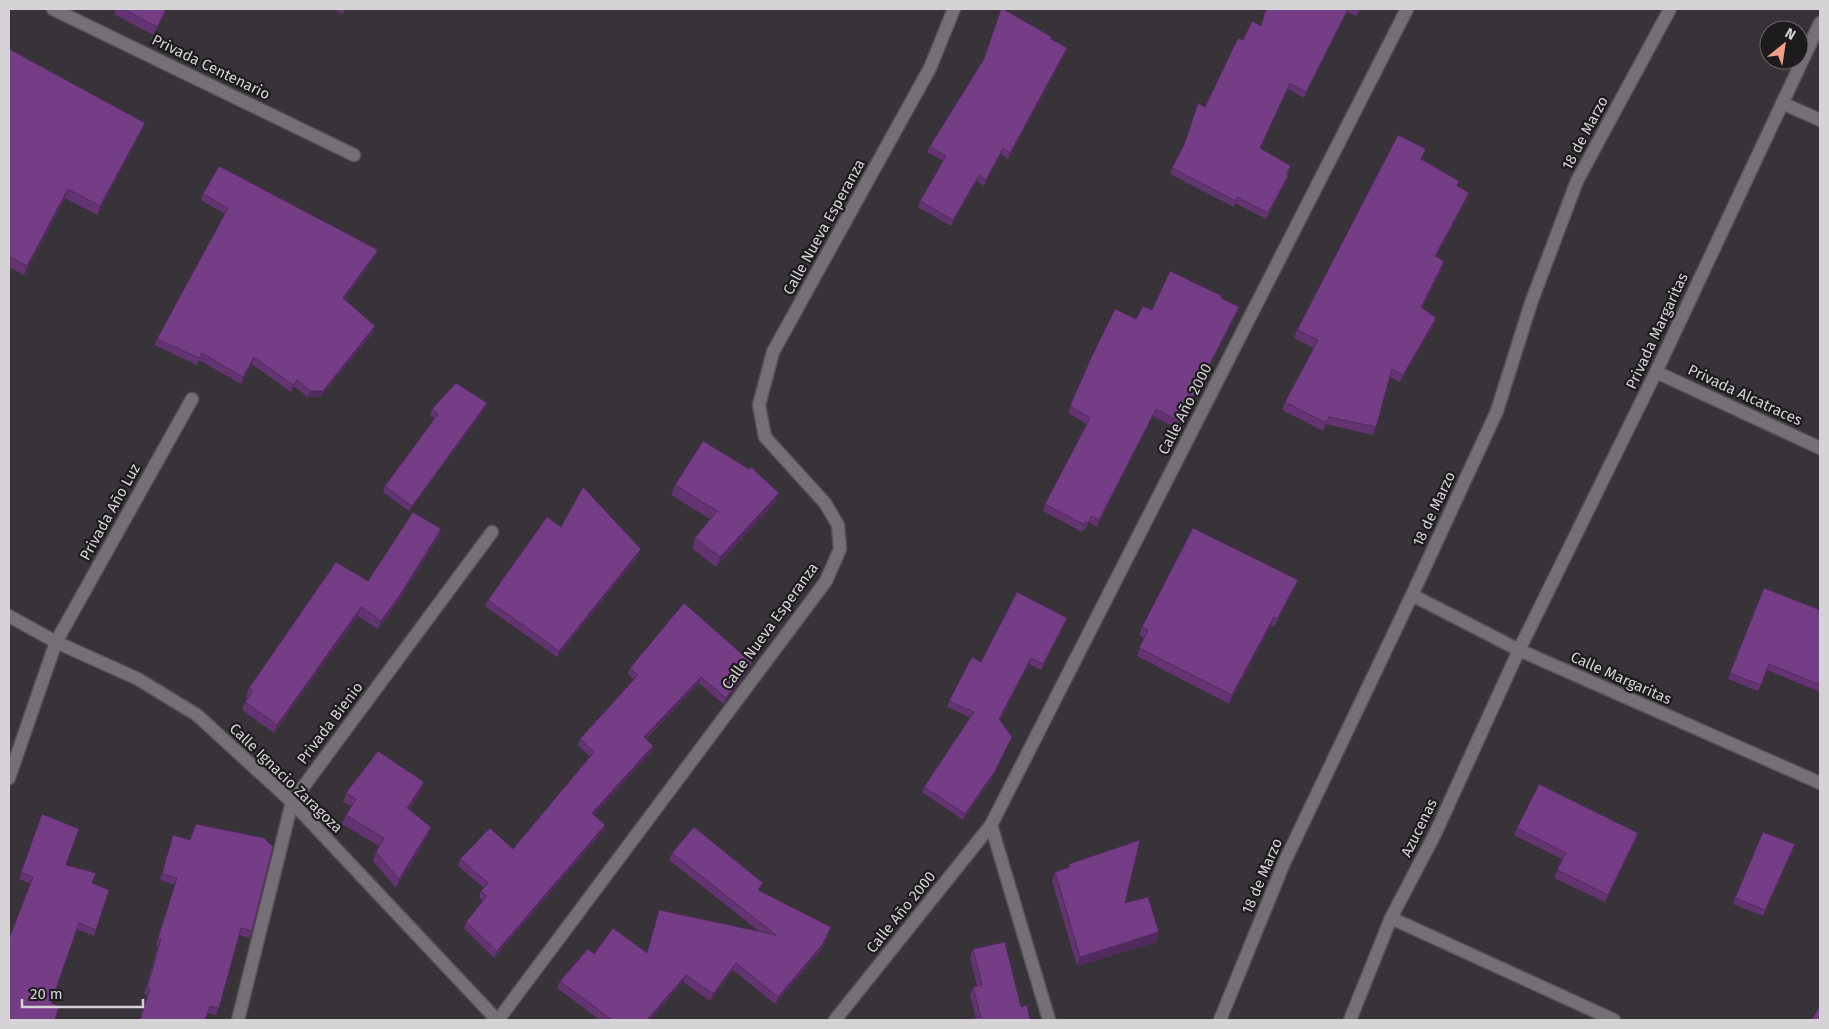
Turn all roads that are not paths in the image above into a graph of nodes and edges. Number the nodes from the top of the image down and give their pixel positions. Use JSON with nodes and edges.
{"nodes":[{"id":1,"x":53,"y":9,"type":"edge"},
{"id":2,"x":954,"y":9,"type":"edge"},
{"id":3,"x":1407,"y":9,"type":"edge"},
{"id":4,"x":1670,"y":9,"type":"edge"},
{"id":5,"x":1820,"y":23,"type":"edge"},
{"id":6,"x":1782,"y":103,"type":"junction"},
{"id":7,"x":1820,"y":120,"type":"edge"},
{"id":8,"x":354,"y":155,"type":"dead end"},
{"id":9,"x":1656,"y":372,"type":"junction"},
{"id":10,"x":192,"y":399,"type":"dead end"},
{"id":11,"x":1820,"y":448,"type":"edge"},
{"id":12,"x":492,"y":532,"type":"dead end"},
{"id":13,"x":1412,"y":595,"type":"junction"},
{"id":14,"x":9,"y":616,"type":"edge"},
{"id":15,"x":56,"y":642,"type":"junction"},
{"id":16,"x":1520,"y":650,"type":"junction"},
{"id":17,"x":9,"y":778,"type":"edge"},
{"id":18,"x":1820,"y":784,"type":"edge"},
{"id":19,"x":292,"y":802,"type":"junction"},
{"id":20,"x":991,"y":825,"type":"junction"},
{"id":21,"x":1391,"y":918,"type":"junction"},
{"id":22,"x":238,"y":1020,"type":"edge"},
{"id":23,"x":497,"y":1020,"type":"edge"},
{"id":24,"x":835,"y":1020,"type":"edge"},
{"id":25,"x":1049,"y":1020,"type":"edge"},
{"id":26,"x":1220,"y":1020,"type":"edge"},
{"id":27,"x":1350,"y":1020,"type":"edge"},
{"id":28,"x":1614,"y":1020,"type":"edge"}],
"edges":[{"from":1,"to":8,"type":"street","name":"Privada Centenario"},
{"from":2,"to":23,"type":"street","name":"Calle Nueva Esperanza"},
{"from":3,"to":20,"type":"street","name":"Calle Año 2000"},
{"from":4,"to":13,"type":"street","name":"18 de Marzo"},
{"from":5,"to":6,"type":"street","name":"Privada Margaritas"},
{"from":6,"to":7,"type":"street"},
{"from":6,"to":9,"type":"street","name":"Privada Margaritas"},
{"from":9,"to":11,"type":"street","name":"Privada Alcatraces"},
{"from":9,"to":16,"type":"street","name":"Privada Margaritas"},
{"from":10,"to":15,"type":"street","name":"Privada Año Luz"},
{"from":12,"to":19,"type":"street","name":"Privada Bienio"},
{"from":13,"to":16,"type":"street","name":"Calle Margaritas"},
{"from":13,"to":26,"type":"street","name":"18 de Marzo"},
{"from":14,"to":15,"type":"street","name":"Calle Ignacio Zaragoza"},
{"from":15,"to":17,"type":"street","name":"Privada Año Luz"},
{"from":15,"to":19,"type":"street","name":"Calle Ignacio Zaragoza"},
{"from":16,"to":18,"type":"street","name":"Calle Margaritas"},
{"from":16,"to":21,"type":"street","name":"Azucenas"},
{"from":19,"to":22,"type":"street","name":"Privada Bienio"},
{"from":19,"to":23,"type":"street","name":"Calle Ignacio Zaragoza"},
{"from":20,"to":24,"type":"street","name":"Calle Año 2000"},
{"from":20,"to":25,"type":"street"},
{"from":21,"to":27,"type":"street","name":"Azucenas"},
{"from":21,"to":28,"type":"street"}]}
